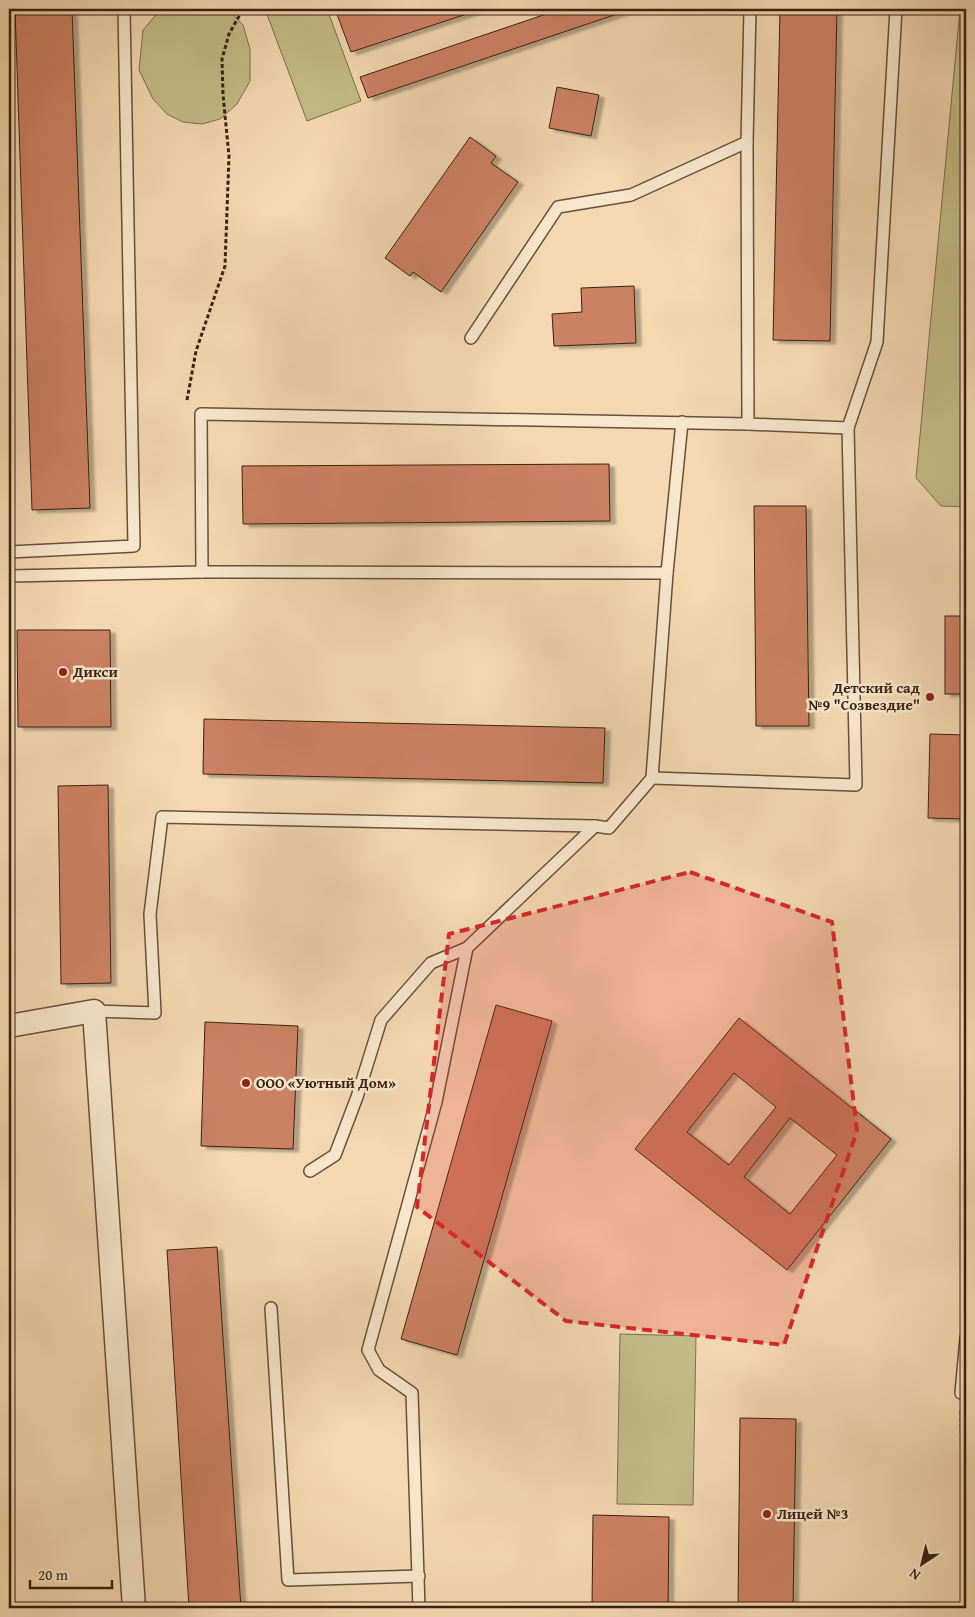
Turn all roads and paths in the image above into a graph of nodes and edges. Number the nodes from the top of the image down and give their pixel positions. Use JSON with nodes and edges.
{"nodes":[{"id":1,"x":124,"y":9,"type":"edge"},
{"id":2,"x":243,"y":9,"type":"edge"},
{"id":3,"x":750,"y":9,"type":"edge"},
{"id":4,"x":896,"y":9,"type":"edge"},
{"id":5,"x":747,"y":142,"type":"junction"},
{"id":6,"x":471,"y":338,"type":"dead end"},
{"id":7,"x":186,"y":402,"type":"dead end"},
{"id":8,"x":682,"y":422,"type":"junction"},
{"id":9,"x":748,"y":424,"type":"junction"},
{"id":10,"x":848,"y":428,"type":"junction"},
{"id":11,"x":9,"y":552,"type":"edge"},
{"id":12,"x":202,"y":572,"type":"junction"},
{"id":13,"x":667,"y":573,"type":"junction"},
{"id":14,"x":9,"y":576,"type":"edge"},
{"id":15,"x":652,"y":778,"type":"junction"},
{"id":16,"x":595,"y":826,"type":"junction"},
{"id":17,"x":467,"y":948,"type":"junction"},
{"id":18,"x":94,"y":1011,"type":"junction"},
{"id":19,"x":9,"y":1026,"type":"edge"},
{"id":20,"x":310,"y":1171,"type":"dead end"},
{"id":21,"x":271,"y":1308,"type":"dead end"},
{"id":22,"x":966,"y":1338,"type":"edge"},
{"id":23,"x":963,"y":1393,"type":"edge"},
{"id":24,"x":419,"y":1576,"type":"junction"},
{"id":25,"x":134,"y":1608,"type":"edge"},
{"id":26,"x":419,"y":1608,"type":"edge"},
{"id":27,"x":964,"y":1608,"type":"edge"}],
"edges":[{"from":1,"to":11,"type":"lane"},
{"from":2,"to":7,"type":"path"},
{"from":3,"to":5,"type":"lane"},
{"from":4,"to":10,"type":"lane"},
{"from":5,"to":6,"type":"lane"},
{"from":5,"to":9,"type":"lane"},
{"from":8,"to":9,"type":"lane"},
{"from":8,"to":12,"type":"lane"},
{"from":8,"to":13,"type":"lane"},
{"from":9,"to":10,"type":"lane"},
{"from":10,"to":15,"type":"lane"},
{"from":12,"to":13,"type":"lane"},
{"from":12,"to":14,"type":"lane"},
{"from":13,"to":15,"type":"lane"},
{"from":15,"to":16,"type":"lane"},
{"from":16,"to":17,"type":"lane"},
{"from":16,"to":18,"type":"lane"},
{"from":17,"to":20,"type":"lane"},
{"from":17,"to":24,"type":"lane"},
{"from":18,"to":19,"type":"street"},
{"from":18,"to":25,"type":"street"},
{"from":21,"to":24,"type":"lane"},
{"from":22,"to":23,"type":"lane"},
{"from":23,"to":27,"type":"path"},
{"from":24,"to":26,"type":"lane"}]}
